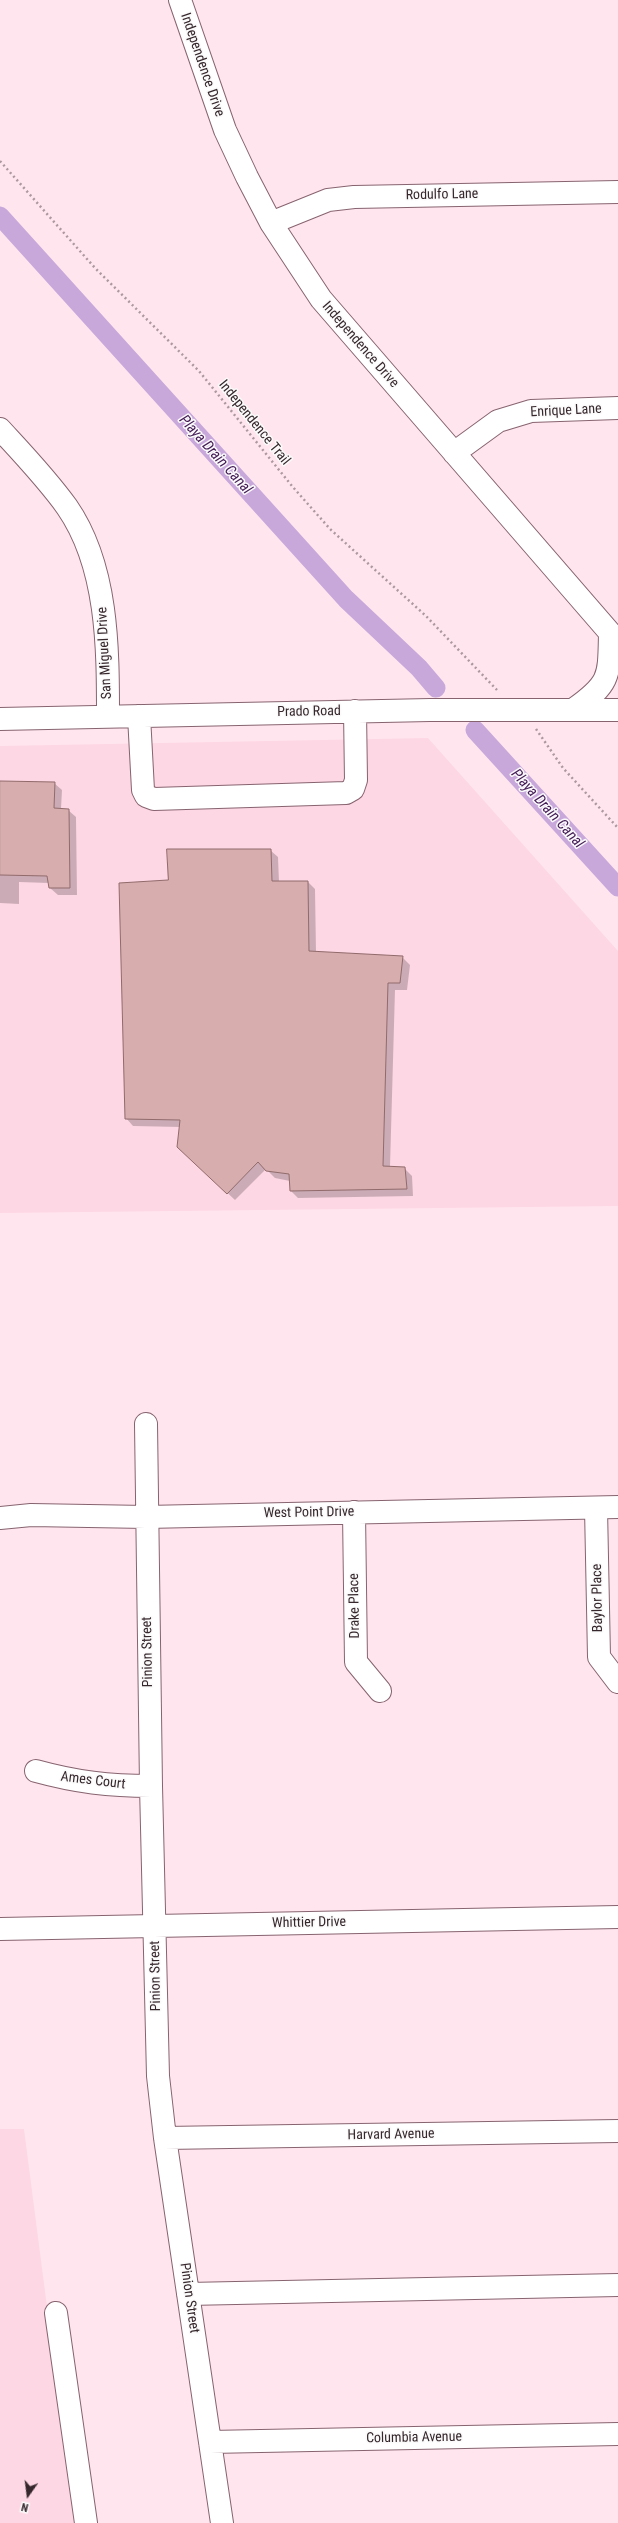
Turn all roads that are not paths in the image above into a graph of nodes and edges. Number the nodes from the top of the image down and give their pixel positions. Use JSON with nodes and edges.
{"nodes":[{"id":1,"x":180,"y":0,"type":"edge"},
{"id":2,"x":618,"y":192,"type":"edge"},
{"id":3,"x":271,"y":223,"type":"junction"},
{"id":4,"x":618,"y":408,"type":"edge"},
{"id":5,"x":0,"y":429,"type":"edge"},
{"id":6,"x":454,"y":453,"type":"junction"},
{"id":7,"x":614,"y":637,"type":"edge"},
{"id":8,"x":574,"y":709,"type":"junction"},
{"id":9,"x":618,"y":710,"type":"edge"},
{"id":10,"x":355,"y":711,"type":"junction"},
{"id":11,"x":108,"y":716,"type":"junction"},
{"id":12,"x":139,"y":716,"type":"junction"},
{"id":13,"x":0,"y":719,"type":"edge"},
{"id":14,"x":146,"y":1424,"type":"dead end"},
{"id":15,"x":618,"y":1507,"type":"edge"},
{"id":16,"x":596,"y":1508,"type":"junction"},
{"id":17,"x":354,"y":1512,"type":"junction"},
{"id":18,"x":146,"y":1517,"type":"junction"},
{"id":19,"x":0,"y":1518,"type":"edge"},
{"id":20,"x":618,"y":1682,"type":"edge"},
{"id":21,"x":380,"y":1691,"type":"dead end"},
{"id":22,"x":36,"y":1771,"type":"dead end"},
{"id":23,"x":151,"y":1786,"type":"junction"},
{"id":24,"x":618,"y":1917,"type":"edge"},
{"id":25,"x":155,"y":1926,"type":"junction"},
{"id":26,"x":0,"y":1930,"type":"edge"},
{"id":27,"x":618,"y":2132,"type":"edge"},
{"id":28,"x":165,"y":2138,"type":"junction"},
{"id":29,"x":618,"y":2285,"type":"edge"},
{"id":30,"x":188,"y":2294,"type":"junction"},
{"id":31,"x":56,"y":2313,"type":"dead end"},
{"id":32,"x":618,"y":2434,"type":"edge"},
{"id":33,"x":210,"y":2442,"type":"junction"},
{"id":34,"x":86,"y":2523,"type":"edge"},
{"id":35,"x":222,"y":2523,"type":"edge"}],
"edges":[{"from":1,"to":3,"type":"street","name":"Independence Drive"},
{"from":2,"to":3,"type":"street","name":"Rodulfo Lane"},
{"from":3,"to":6,"type":"street","name":"Independence Drive"},
{"from":4,"to":6,"type":"street","name":"Enrique Lane"},
{"from":5,"to":11,"type":"street","name":"San Miguel Drive"},
{"from":6,"to":7,"type":"street","name":"Independence Drive"},
{"from":7,"to":8,"type":"street"},
{"from":8,"to":9,"type":"street","name":"Prado Road"},
{"from":8,"to":10,"type":"street","name":"Prado Road"},
{"from":10,"to":12,"type":"street","name":"Prado Road"},
{"from":10,"to":12,"type":"street"},
{"from":11,"to":12,"type":"street","name":"Prado Road"},
{"from":11,"to":13,"type":"street","name":"Prado Road"},
{"from":14,"to":18,"type":"street","name":"Pinion Street"},
{"from":15,"to":16,"type":"street","name":"West Point Drive"},
{"from":16,"to":17,"type":"street","name":"West Point Drive"},
{"from":16,"to":20,"type":"street","name":"Baylor Place"},
{"from":17,"to":18,"type":"street","name":"West Point Drive"},
{"from":17,"to":21,"type":"street","name":"Drake Place"},
{"from":18,"to":19,"type":"street","name":"West Point Drive"},
{"from":18,"to":23,"type":"street","name":"Pinion Street"},
{"from":22,"to":23,"type":"street","name":"Ames Court"},
{"from":23,"to":25,"type":"street","name":"Pinion Street"},
{"from":24,"to":25,"type":"street","name":"Whittier Drive"},
{"from":25,"to":26,"type":"street","name":"Whittier Drive"},
{"from":25,"to":28,"type":"street","name":"Pinion Street"},
{"from":27,"to":28,"type":"street","name":"Harvard Avenue"},
{"from":28,"to":30,"type":"street","name":"Pinion Street"},
{"from":29,"to":30,"type":"street"},
{"from":30,"to":33,"type":"street","name":"Pinion Street"},
{"from":31,"to":34,"type":"street"},
{"from":32,"to":33,"type":"street","name":"Columbia Avenue"},
{"from":33,"to":35,"type":"street","name":"Pinion Street"}]}
